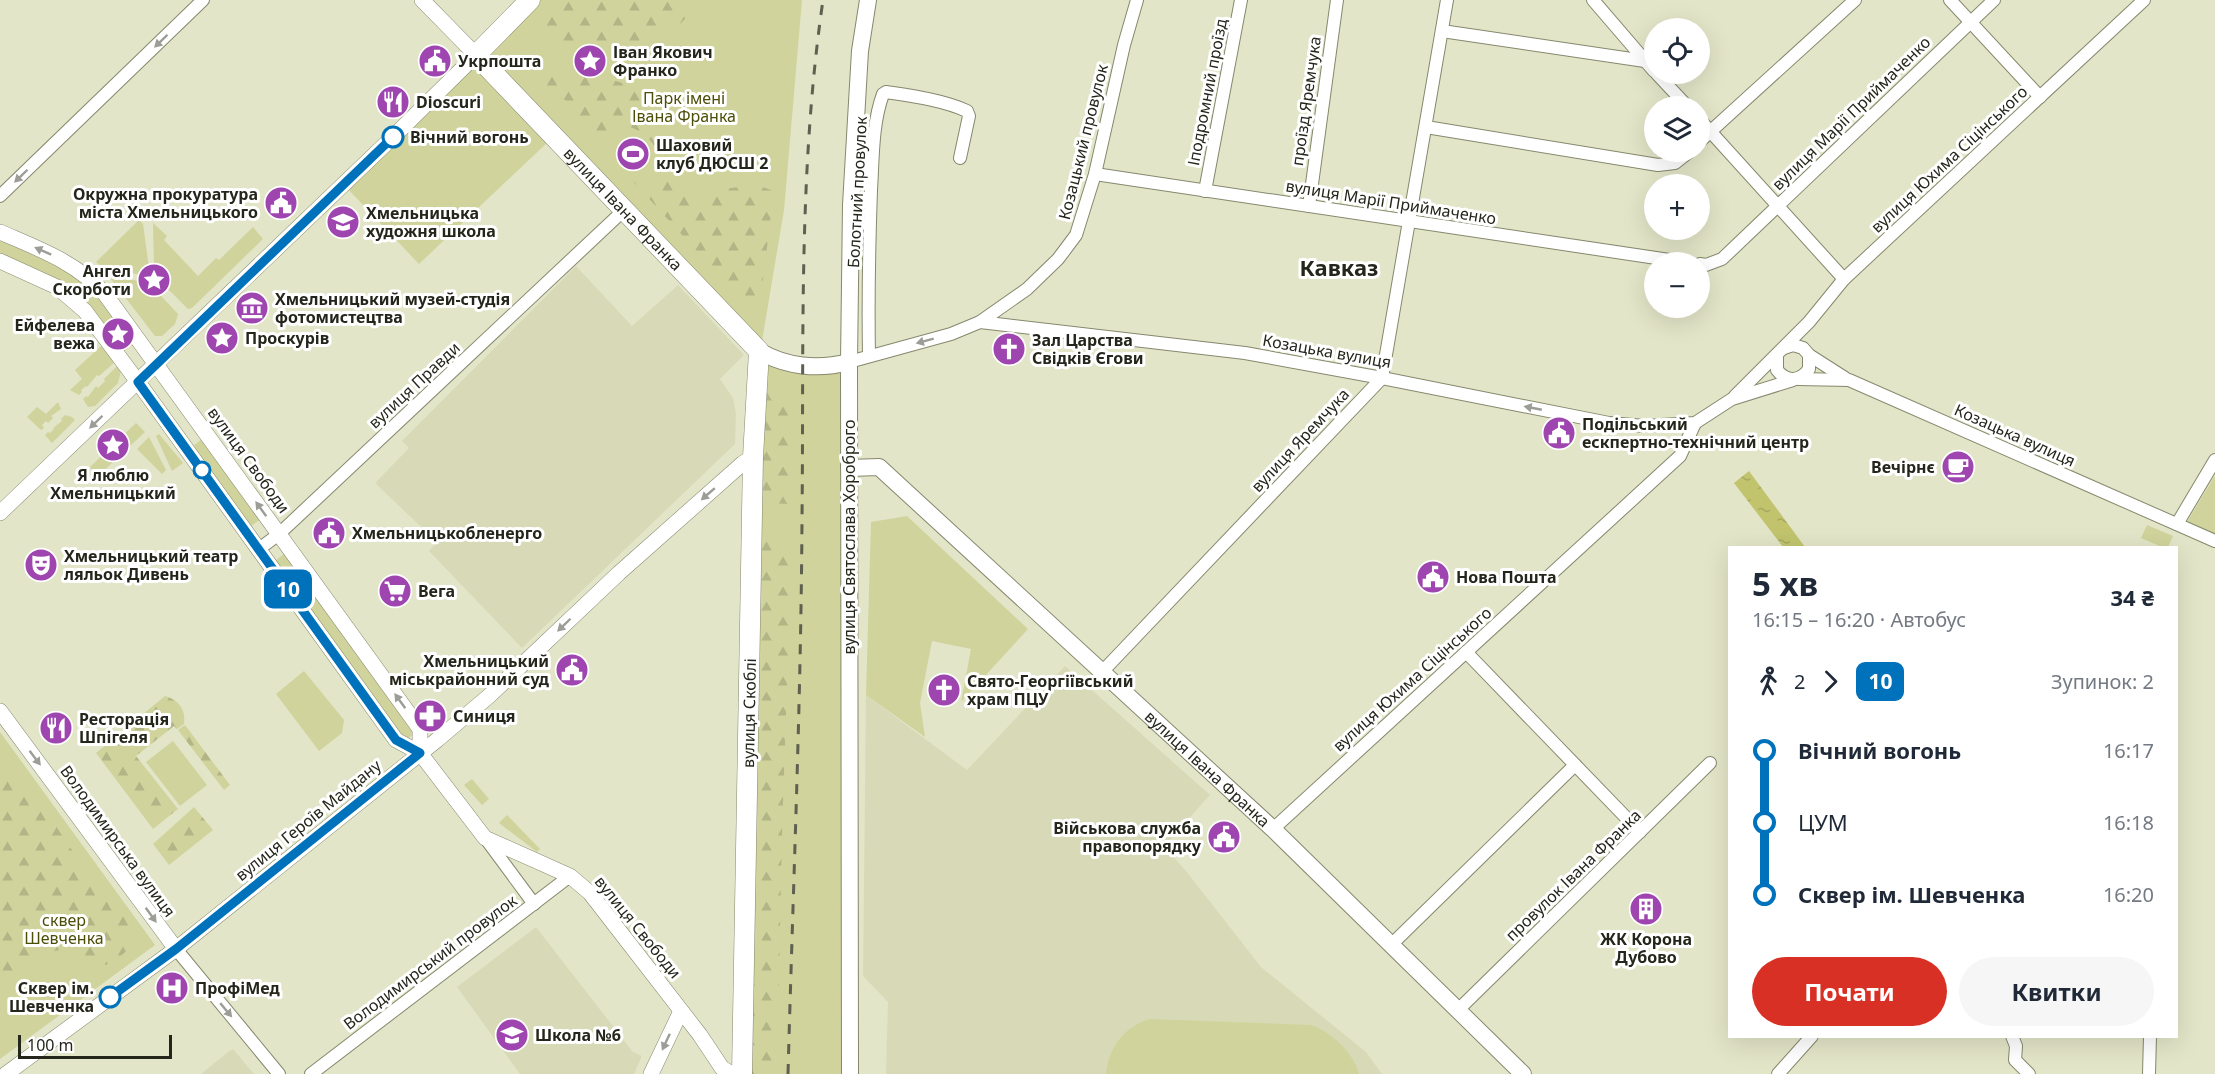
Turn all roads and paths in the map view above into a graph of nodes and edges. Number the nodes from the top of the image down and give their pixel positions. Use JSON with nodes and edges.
{"nodes":[{"id":1,"x":203,"y":0,"type":"edge"},
{"id":2,"x":422,"y":0,"type":"edge"},
{"id":3,"x":530,"y":0,"type":"edge"},
{"id":4,"x":868,"y":0,"type":"edge"},
{"id":5,"x":1137,"y":0,"type":"edge"},
{"id":6,"x":1242,"y":0,"type":"edge"},
{"id":7,"x":1337,"y":0,"type":"edge"},
{"id":8,"x":1447,"y":0,"type":"edge"},
{"id":9,"x":1593,"y":0,"type":"edge"},
{"id":10,"x":1855,"y":0,"type":"edge"},
{"id":11,"x":1950,"y":0,"type":"edge"},
{"id":12,"x":1995,"y":0,"type":"edge"},
{"id":13,"x":2144,"y":0,"type":"edge"},
{"id":14,"x":1970,"y":22,"type":"junction"},
{"id":15,"x":1442,"y":31,"type":"junction"},
{"id":16,"x":476,"y":55,"type":"junction"},
{"id":17,"x":1644,"y":60,"type":"edge"},
{"id":18,"x":1644,"y":61,"type":"edge"},
{"id":19,"x":1667,"y":84,"type":"edge"},
{"id":20,"x":1678,"y":96,"type":"edge"},
{"id":21,"x":2040,"y":97,"type":"junction"},
{"id":22,"x":1426,"y":127,"type":"junction"},
{"id":23,"x":1710,"y":130,"type":"edge"},
{"id":24,"x":1710,"y":132,"type":"edge"},
{"id":25,"x":960,"y":158,"type":"dead end"},
{"id":26,"x":1677,"y":162,"type":"edge"},
{"id":27,"x":1095,"y":174,"type":"junction"},
{"id":28,"x":1205,"y":190,"type":"junction"},
{"id":29,"x":0,"y":196,"type":"edge"},
{"id":30,"x":1309,"y":206,"type":"junction"},
{"id":31,"x":1777,"y":206,"type":"junction"},
{"id":32,"x":623,"y":210,"type":"junction"},
{"id":33,"x":1409,"y":220,"type":"junction"},
{"id":34,"x":0,"y":232,"type":"edge"},
{"id":35,"x":1644,"y":256,"type":"edge"},
{"id":36,"x":0,"y":261,"type":"edge"},
{"id":37,"x":1710,"y":263,"type":"edge"},
{"id":38,"x":1844,"y":279,"type":"junction"},
{"id":39,"x":980,"y":322,"type":"junction"},
{"id":40,"x":1809,"y":322,"type":"junction"},
{"id":41,"x":759,"y":351,"type":"junction"},
{"id":42,"x":1781,"y":351,"type":"junction"},
{"id":43,"x":1807,"y":353,"type":"junction"},
{"id":44,"x":869,"y":356,"type":"junction"},
{"id":45,"x":849,"y":362,"type":"junction"},
{"id":46,"x":157,"y":364,"type":"junction"},
{"id":47,"x":1382,"y":378,"type":"junction"},
{"id":48,"x":1796,"y":379,"type":"junction"},
{"id":49,"x":1849,"y":380,"type":"junction"},
{"id":50,"x":138,"y":382,"type":"junction"},
{"id":51,"x":1732,"y":399,"type":"junction"},
{"id":52,"x":1695,"y":423,"type":"junction"},
{"id":53,"x":753,"y":457,"type":"junction"},
{"id":54,"x":2215,"y":460,"type":"edge"},
{"id":55,"x":849,"y":468,"type":"junction"},
{"id":56,"x":0,"y":513,"type":"edge"},
{"id":57,"x":2176,"y":524,"type":"junction"},
{"id":58,"x":279,"y":534,"type":"junction"},
{"id":59,"x":2215,"y":541,"type":"edge"},
{"id":60,"x":259,"y":549,"type":"junction"},
{"id":61,"x":1466,"y":652,"type":"junction"},
{"id":62,"x":1102,"y":672,"type":"junction"},
{"id":63,"x":0,"y":711,"type":"edge"},
{"id":64,"x":420,"y":753,"type":"junction"},
{"id":65,"x":1710,"y":763,"type":"dead end"},
{"id":66,"x":1575,"y":765,"type":"junction"},
{"id":67,"x":1273,"y":829,"type":"junction"},
{"id":68,"x":1640,"y":832,"type":"junction"},
{"id":69,"x":485,"y":838,"type":"junction"},
{"id":70,"x":570,"y":876,"type":"junction"},
{"id":71,"x":534,"y":903,"type":"junction"},
{"id":72,"x":1391,"y":945,"type":"junction"},
{"id":73,"x":176,"y":949,"type":"junction"},
{"id":74,"x":681,"y":1011,"type":"junction"},
{"id":75,"x":1458,"y":1011,"type":"junction"},
{"id":76,"x":1810,"y":1038,"type":"edge"},
{"id":77,"x":2013,"y":1038,"type":"edge"},
{"id":78,"x":2150,"y":1038,"type":"edge"},
{"id":79,"x":6,"y":1074,"type":"edge"},
{"id":80,"x":279,"y":1074,"type":"edge"},
{"id":81,"x":311,"y":1074,"type":"edge"},
{"id":82,"x":651,"y":1074,"type":"edge"},
{"id":83,"x":732,"y":1074,"type":"edge"},
{"id":84,"x":742,"y":1074,"type":"edge"},
{"id":85,"x":850,"y":1074,"type":"edge"},
{"id":86,"x":1523,"y":1074,"type":"edge"},
{"id":87,"x":1778,"y":1074,"type":"edge"},
{"id":88,"x":2029,"y":1074,"type":"edge"},
{"id":89,"x":2149,"y":1074,"type":"edge"}],
"edges":[{"from":1,"to":29,"type":"street","one_way":true},
{"from":2,"to":16,"type":"street","name":"вулиця Івана Франка"},
{"from":3,"to":16,"type":"main road"},
{"from":4,"to":45,"type":"main road","name":"вулиця Святослава Хороброго"},
{"from":5,"to":27,"type":"street","name":"Козацький провулок"},
{"from":6,"to":28,"type":"street","name":"Іподромний проїзд"},
{"from":7,"to":30,"type":"street","name":"проїзд Яремчука"},
{"from":8,"to":15,"type":"street"},
{"from":9,"to":17,"type":"street"},
{"from":10,"to":23,"type":"street"},
{"from":11,"to":14,"type":"street"},
{"from":12,"to":14,"type":"street","name":"вулиця Марії Приймаченко"},
{"from":13,"to":21,"type":"street","name":"вулиця Юхима Сіцінського"},
{"from":14,"to":21,"type":"street"},
{"from":14,"to":31,"type":"street","name":"вулиця Марії Приймаченко"},
{"from":15,"to":18,"type":"street"},
{"from":15,"to":22,"type":"street"},
{"from":16,"to":32,"type":"main road","name":"вулиця Івана Франка"},
{"from":16,"to":46,"type":"street"},
{"from":19,"to":20,"type":"street"},
{"from":21,"to":38,"type":"street","name":"вулиця Юхима Сіцінського"},
{"from":22,"to":26,"type":"street"},
{"from":22,"to":33,"type":"street"},
{"from":24,"to":31,"type":"street"},
{"from":25,"to":44,"type":"street","name":"Болотний провулок"},
{"from":27,"to":28,"type":"street","name":"вулиця Марії Приймаченко"},
{"from":27,"to":39,"type":"street","name":"Козацький провулок"},
{"from":28,"to":30,"type":"street","name":"вулиця Марії Приймаченко"},
{"from":30,"to":33,"type":"street","name":"вулиця Марії Приймаченко"},
{"from":31,"to":37,"type":"street","name":"вулиця Марії Приймаченко"},
{"from":31,"to":38,"type":"street"},
{"from":32,"to":41,"type":"main road","name":"вулиця Івана Франка"},
{"from":32,"to":58,"type":"street","name":"вулиця Правди"},
{"from":33,"to":35,"type":"street","name":"вулиця Марії Приймаченко"},
{"from":33,"to":47,"type":"street"},
{"from":46,"to":34,"type":"street","name":"вулиця Свободи","one_way":true},
{"from":36,"to":50,"type":"street","name":"вулиця Свободи"},
{"from":38,"to":40,"type":"street","name":"вулиця Юхима Сіцінського"},
{"from":39,"to":44,"type":"street","name":"Козацька вулиця","one_way":true},
{"from":39,"to":47,"type":"street","name":"Козацька вулиця"},
{"from":40,"to":42,"type":"street","name":"вулиця Юхима Сіцінського"},
{"from":40,"to":43,"type":"street"},
{"from":41,"to":45,"type":"main road","name":"вулиця Івана Франка"},
{"from":41,"to":53,"type":"main road","name":"вулиця Скоблі"},
{"from":42,"to":43,"type":"street"},
{"from":42,"to":48,"type":"street"},
{"from":42,"to":51,"type":"street","name":"вулиця Юхима Сіцінського"},
{"from":43,"to":48,"type":"street"},
{"from":43,"to":49,"type":"street"},
{"from":44,"to":45,"type":"street","name":"Козацька вулиця"},
{"from":45,"to":55,"type":"main road","name":"вулиця Святослава Хороброго"},
{"from":46,"to":50,"type":"street"},
{"from":58,"to":46,"type":"street","name":"вулиця Свободи","one_way":true},
{"from":52,"to":47,"type":"street","name":"Козацька вулиця","one_way":true},
{"from":47,"to":62,"type":"street","name":"вулиця Яремчука"},
{"from":48,"to":49,"type":"street","name":"Козацька вулиця"},
{"from":48,"to":51,"type":"street","name":"Козацька вулиця"},
{"from":49,"to":57,"type":"street","name":"Козацька вулиця"},
{"from":50,"to":56,"type":"street","one_way":true},
{"from":50,"to":60,"type":"street","name":"вулиця Свободи"},
{"from":51,"to":52,"type":"street","name":"Козацька вулиця"},
{"from":52,"to":61,"type":"street","name":"вулиця Юхима Сіцінського"},
{"from":53,"to":64,"type":"street","name":"вулиця Героїв Майдану","one_way":true},
{"from":53,"to":84,"type":"main road","name":"вулиця Скоблі"},
{"from":54,"to":57,"type":"street"},
{"from":55,"to":62,"type":"main road","name":"вулиця Івана Франка"},
{"from":55,"to":85,"type":"main road","name":"вулиця Святослава Хороброго"},
{"from":57,"to":59,"type":"street","name":"Козацька вулиця"},
{"from":58,"to":60,"type":"street","name":"вулиця Правди"},
{"from":64,"to":58,"type":"street","name":"вулиця Свободи","one_way":true},
{"from":60,"to":64,"type":"street","name":"вулиця Свободи"},
{"from":61,"to":66,"type":"street"},
{"from":61,"to":67,"type":"street","name":"вулиця Юхима Сіцінського"},
{"from":62,"to":67,"type":"main road","name":"вулиця Івана Франка"},
{"from":63,"to":73,"type":"street","name":"Володимирська вулиця","one_way":true},
{"from":64,"to":69,"type":"street","name":"вулиця Свободи"},
{"from":64,"to":73,"type":"street","name":"вулиця Героїв Майдану"},
{"from":65,"to":68,"type":"street","name":"провулок Івана Франка"},
{"from":66,"to":68,"type":"street"},
{"from":66,"to":72,"type":"street"},
{"from":67,"to":72,"type":"main road","name":"вулиця Івана Франка"},
{"from":68,"to":75,"type":"street","name":"провулок Івана Франка"},
{"from":69,"to":70,"type":"street","name":"вулиця Свободи"},
{"from":69,"to":71,"type":"street"},
{"from":70,"to":71,"type":"street","name":"Володимирський провулок"},
{"from":70,"to":74,"type":"street","name":"вулиця Свободи"},
{"from":71,"to":81,"type":"street","name":"Володимирський провулок"},
{"from":72,"to":75,"type":"main road","name":"вулиця Івана Франка"},
{"from":73,"to":79,"type":"street","name":"вулиця Героїв Майдану"},
{"from":73,"to":80,"type":"street","name":"Володимирська вулиця","one_way":true},
{"from":74,"to":82,"type":"street","one_way":true},
{"from":74,"to":83,"type":"street","name":"вулиця Свободи"},
{"from":75,"to":86,"type":"main road","name":"вулиця Івана Франка"},
{"from":76,"to":87,"type":"street"},
{"from":77,"to":88,"type":"street"},
{"from":78,"to":89,"type":"street"}]}
